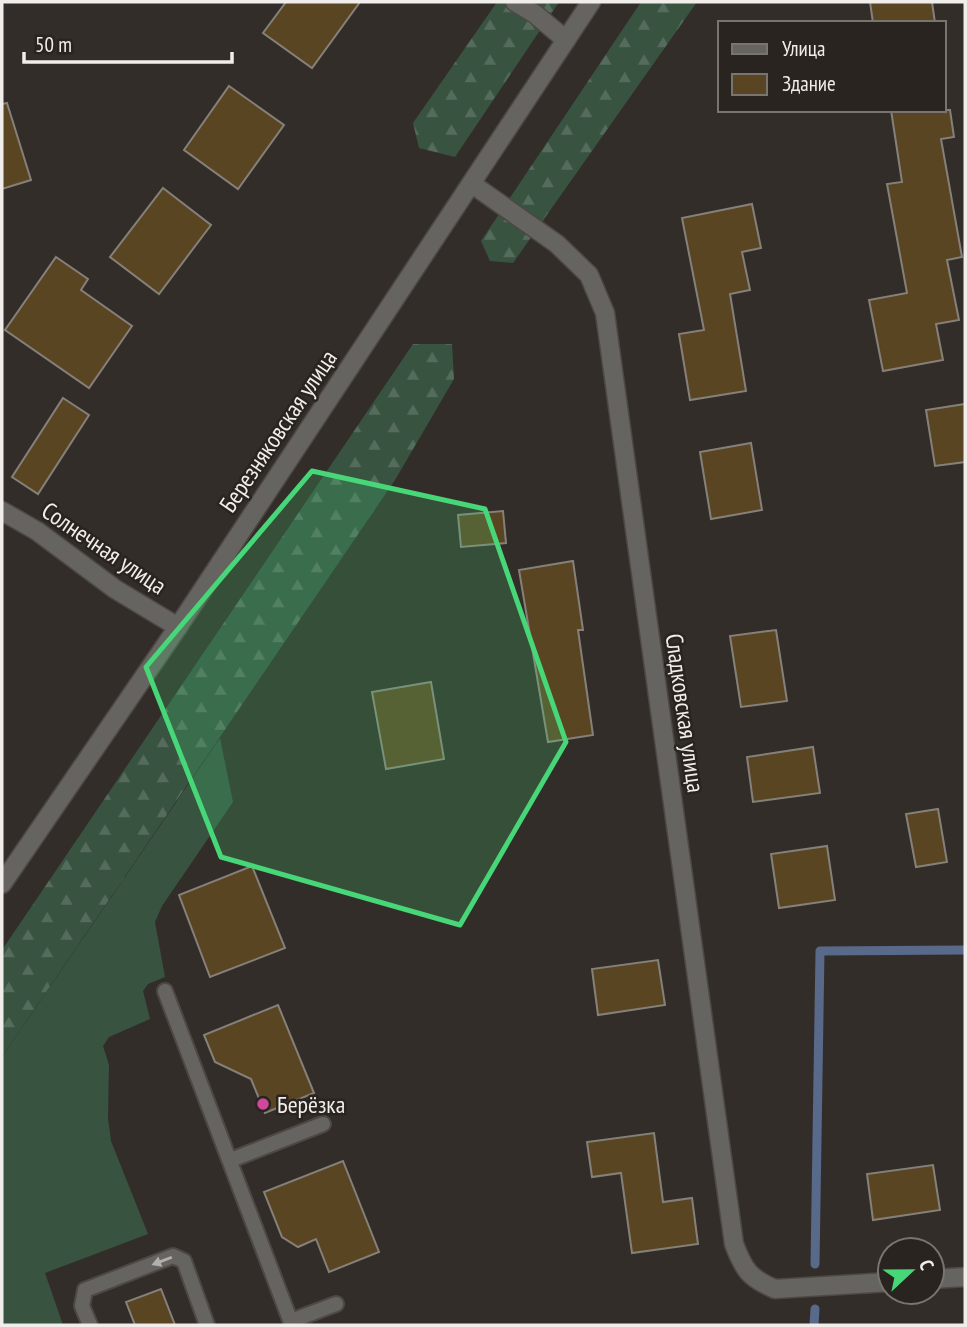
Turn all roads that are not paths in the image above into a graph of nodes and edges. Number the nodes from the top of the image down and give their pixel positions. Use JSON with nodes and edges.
{"nodes":[{"id":1,"x":515,"y":2,"type":"edge"},
{"id":2,"x":591,"y":2,"type":"edge"},
{"id":3,"x":566,"y":40,"type":"junction"},
{"id":4,"x":472,"y":184,"type":"junction"},
{"id":5,"x":2,"y":512,"type":"edge"},
{"id":6,"x":178,"y":627,"type":"junction"},
{"id":7,"x":2,"y":884,"type":"edge"},
{"id":8,"x":165,"y":991,"type":"dead end"},
{"id":9,"x":323,"y":1124,"type":"dead end"},
{"id":10,"x":231,"y":1160,"type":"junction"},
{"id":11,"x":965,"y":1277,"type":"edge"},
{"id":12,"x":946,"y":1278,"type":"edge"},
{"id":13,"x":876,"y":1283,"type":"edge"},
{"id":14,"x":336,"y":1304,"type":"dead end"},
{"id":15,"x":291,"y":1323,"type":"edge"},
{"id":16,"x":90,"y":1325,"type":"edge"},
{"id":17,"x":207,"y":1325,"type":"edge"}],
"edges":[{"from":1,"to":3,"type":"street"},
{"from":2,"to":3,"type":"street","name":"Березняковская улица"},
{"from":3,"to":4,"type":"street","name":"Березняковская улица"},
{"from":4,"to":6,"type":"street","name":"Березняковская улица"},
{"from":4,"to":13,"type":"street","name":"Сладковская улица"},
{"from":5,"to":6,"type":"street","name":"Солнечная улица"},
{"from":6,"to":7,"type":"street","name":"Березняковская улица"},
{"from":8,"to":10,"type":"lane"},
{"from":9,"to":10,"type":"lane"},
{"from":10,"to":15,"type":"lane"},
{"from":11,"to":12,"type":"street"},
{"from":14,"to":15,"type":"lane"},
{"from":17,"to":16,"type":"lane","one_way":true}]}
